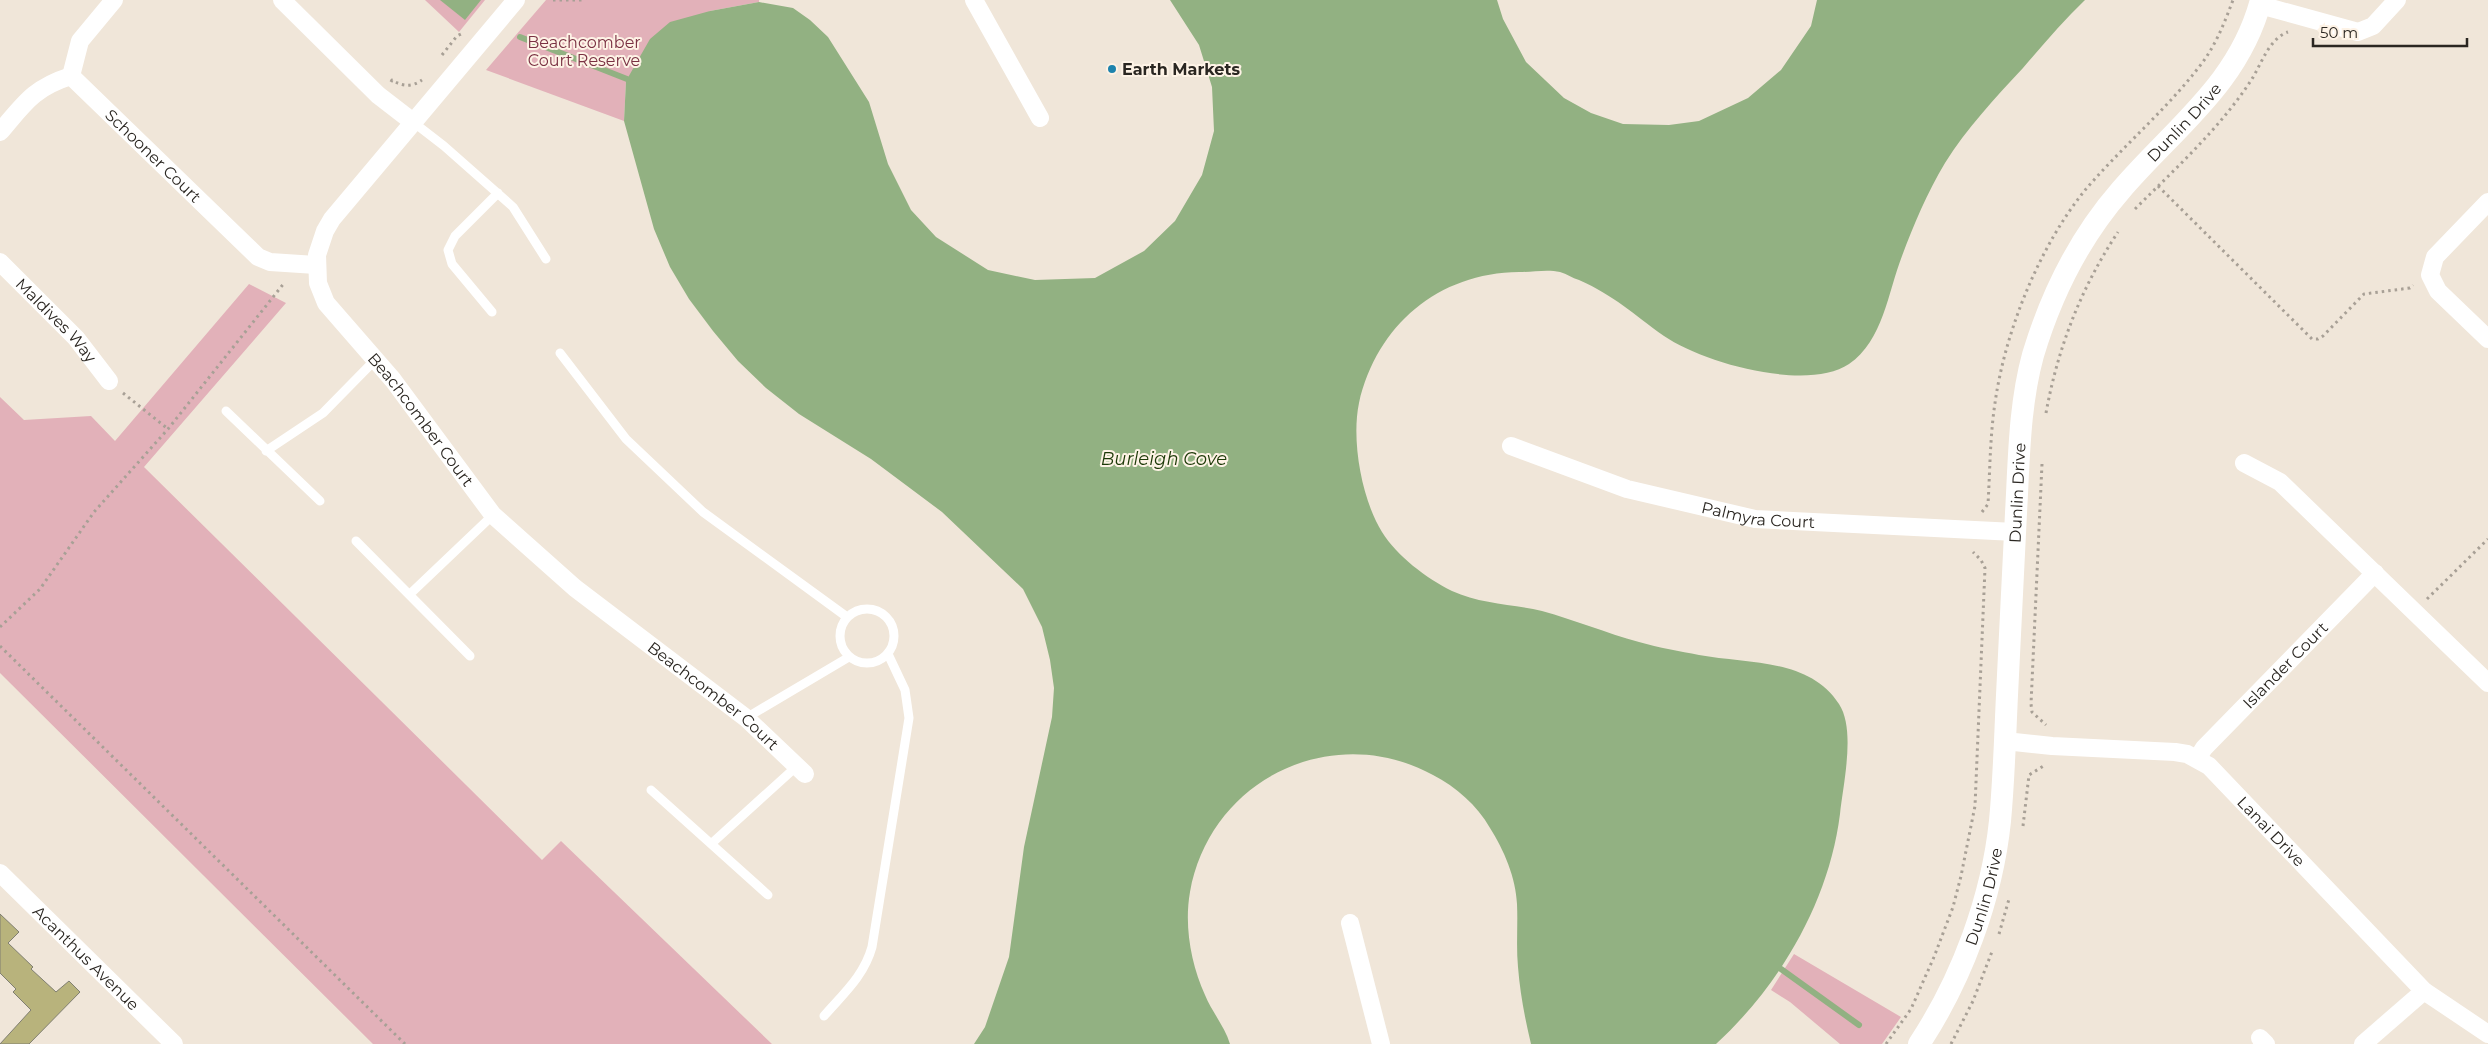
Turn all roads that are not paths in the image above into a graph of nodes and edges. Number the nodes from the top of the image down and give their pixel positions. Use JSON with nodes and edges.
{"nodes":[{"id":1,"x":114,"y":0,"type":"edge"},
{"id":2,"x":282,"y":0,"type":"edge"},
{"id":3,"x":516,"y":0,"type":"edge"},
{"id":4,"x":974,"y":0,"type":"edge"},
{"id":5,"x":2396,"y":0,"type":"edge"},
{"id":6,"x":2260,"y":2,"type":"edge"},
{"id":7,"x":71,"y":76,"type":"junction"},
{"id":8,"x":1040,"y":118,"type":"dead end"},
{"id":9,"x":413,"y":122,"type":"junction"},
{"id":10,"x":0,"y":132,"type":"edge"},
{"id":11,"x":498,"y":193,"type":"junction"},
{"id":12,"x":2488,"y":202,"type":"edge"},
{"id":13,"x":546,"y":259,"type":"dead end"},
{"id":14,"x":0,"y":262,"type":"edge"},
{"id":15,"x":316,"y":265,"type":"junction"},
{"id":16,"x":492,"y":312,"type":"dead end"},
{"id":17,"x":2488,"y":339,"type":"edge"},
{"id":18,"x":560,"y":353,"type":"dead end"},
{"id":19,"x":375,"y":360,"type":"junction"},
{"id":20,"x":109,"y":381,"type":"road end"},
{"id":21,"x":226,"y":411,"type":"dead end"},
{"id":22,"x":1511,"y":446,"type":"dead end"},
{"id":23,"x":266,"y":451,"type":"junction"},
{"id":24,"x":2244,"y":463,"type":"dead end"},
{"id":25,"x":320,"y":501,"type":"dead end"},
{"id":26,"x":493,"y":515,"type":"junction"},
{"id":27,"x":2015,"y":532,"type":"junction"},
{"id":28,"x":356,"y":540,"type":"dead end"},
{"id":29,"x":2375,"y":573,"type":"junction"},
{"id":30,"x":410,"y":594,"type":"junction"},
{"id":31,"x":847,"y":617,"type":"junction"},
{"id":32,"x":888,"y":654,"type":"junction"},
{"id":33,"x":470,"y":656,"type":"dead end"},
{"id":34,"x":849,"y":657,"type":"junction"},
{"id":35,"x":2488,"y":683,"type":"edge"},
{"id":36,"x":746,"y":718,"type":"junction"},
{"id":37,"x":2005,"y":741,"type":"junction"},
{"id":38,"x":2197,"y":759,"type":"junction"},
{"id":39,"x":801,"y":770,"type":"joint"},
{"id":40,"x":651,"y":790,"type":"dead end"},
{"id":41,"x":711,"y":844,"type":"junction"},
{"id":42,"x":0,"y":873,"type":"edge"},
{"id":43,"x":768,"y":895,"type":"dead end"},
{"id":44,"x":1350,"y":923,"type":"dead end"},
{"id":45,"x":2424,"y":991,"type":"junction"},
{"id":46,"x":824,"y":1016,"type":"dead end"},
{"id":47,"x":2488,"y":1034,"type":"edge"},
{"id":48,"x":174,"y":1044,"type":"edge"},
{"id":49,"x":1381,"y":1044,"type":"edge"},
{"id":50,"x":1919,"y":1044,"type":"edge"},
{"id":51,"x":2363,"y":1044,"type":"edge"}],
"edges":[{"from":1,"to":7,"type":"street"},
{"from":2,"to":9,"type":"street"},
{"from":3,"to":9,"type":"street","name":"Beachcomber Court"},
{"from":4,"to":8,"type":"street"},
{"from":5,"to":6,"type":"street"},
{"from":6,"to":27,"type":"street","name":"Dunlin Drive"},
{"from":7,"to":10,"type":"street"},
{"from":7,"to":15,"type":"street","name":"Schooner Court"},
{"from":9,"to":11,"type":"lane"},
{"from":9,"to":15,"type":"street","name":"Beachcomber Court"},
{"from":11,"to":13,"type":"lane"},
{"from":11,"to":16,"type":"lane"},
{"from":12,"to":17,"type":"street"},
{"from":14,"to":20,"type":"street","name":"Maldives Way"},
{"from":15,"to":19,"type":"street","name":"Beachcomber Court"},
{"from":18,"to":31,"type":"lane"},
{"from":19,"to":23,"type":"lane"},
{"from":19,"to":26,"type":"street","name":"Beachcomber Court"},
{"from":21,"to":23,"type":"lane"},
{"from":22,"to":27,"type":"street","name":"Palmyra Court"},
{"from":23,"to":25,"type":"lane"},
{"from":24,"to":29,"type":"street"},
{"from":26,"to":30,"type":"lane"},
{"from":26,"to":36,"type":"street","name":"Beachcomber Court"},
{"from":27,"to":37,"type":"street","name":"Dunlin Drive"},
{"from":28,"to":30,"type":"lane"},
{"from":29,"to":35,"type":"street"},
{"from":29,"to":38,"type":"street","name":"Islander Court"},
{"from":30,"to":33,"type":"lane"},
{"from":31,"to":32,"type":"lane"},
{"from":31,"to":34,"type":"lane"},
{"from":32,"to":34,"type":"lane"},
{"from":32,"to":46,"type":"lane"},
{"from":34,"to":36,"type":"lane"},
{"from":36,"to":39,"type":"street","name":"Beachcomber Court"},
{"from":37,"to":38,"type":"street","name":"Lanai Drive"},
{"from":37,"to":50,"type":"street","name":"Dunlin Drive"},
{"from":38,"to":45,"type":"street","name":"Lanai Drive"},
{"from":39,"to":41,"type":"lane"},
{"from":40,"to":41,"type":"lane"},
{"from":41,"to":43,"type":"lane"},
{"from":42,"to":48,"type":"street","name":"Acanthus Avenue"},
{"from":44,"to":49,"type":"street"},
{"from":45,"to":47,"type":"street","name":"Lanai Drive"},
{"from":45,"to":51,"type":"street"}]}
